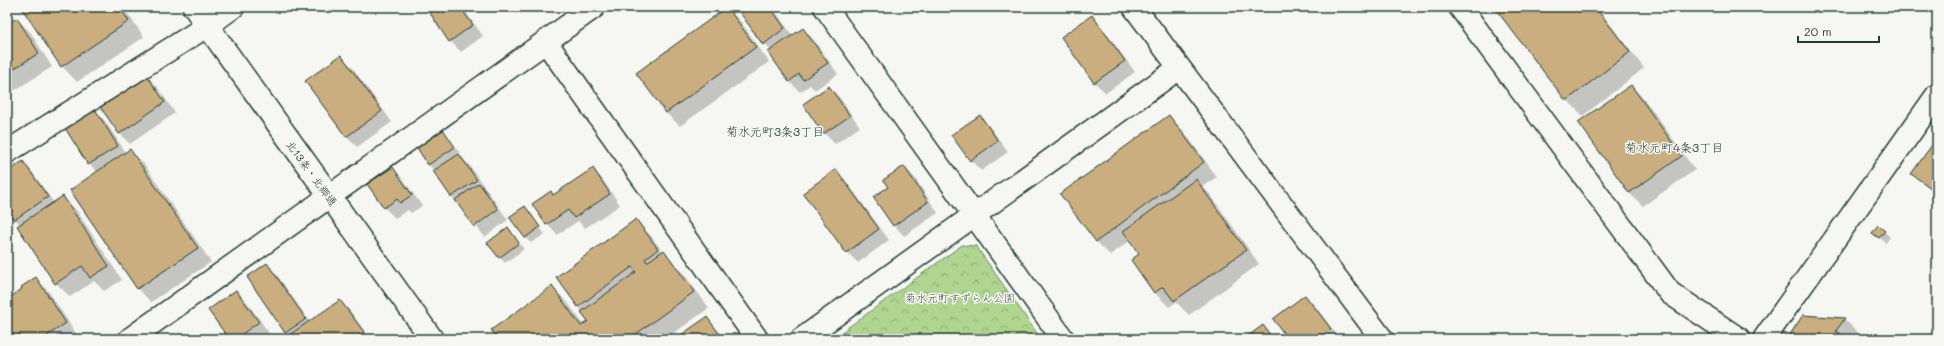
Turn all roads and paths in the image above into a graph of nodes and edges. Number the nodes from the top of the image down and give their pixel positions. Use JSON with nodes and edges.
{"nodes":[{"id":1,"x":194,"y":7,"type":"edge"},
{"id":2,"x":232,"y":7,"type":"edge"},
{"id":3,"x":594,"y":7,"type":"edge"},
{"id":4,"x":826,"y":7,"type":"edge"},
{"id":5,"x":1134,"y":7,"type":"edge"},
{"id":6,"x":1460,"y":7,"type":"edge"},
{"id":7,"x":208,"y":26,"type":"junction"},
{"id":8,"x":546,"y":42,"type":"junction"},
{"id":9,"x":1179,"y":68,"type":"junction"},
{"id":10,"x":1937,"y":95,"type":"edge"},
{"id":11,"x":7,"y":152,"type":"edge"},
{"id":12,"x":329,"y":197,"type":"junction"},
{"id":13,"x":974,"y":214,"type":"junction"},
{"id":14,"x":130,"y":339,"type":"edge"},
{"id":15,"x":432,"y":339,"type":"edge"},
{"id":16,"x":757,"y":339,"type":"edge"},
{"id":17,"x":802,"y":339,"type":"edge"},
{"id":18,"x":1063,"y":339,"type":"edge"},
{"id":19,"x":1382,"y":339,"type":"edge"},
{"id":20,"x":1739,"y":339,"type":"edge"},
{"id":21,"x":1764,"y":339,"type":"edge"}],
"edges":[{"from":1,"to":7,"type":"street","name":"北13条・北郷通"},
{"from":2,"to":7,"type":"street"},
{"from":3,"to":8,"type":"street"},
{"from":4,"to":13,"type":"street"},
{"from":5,"to":9,"type":"street"},
{"from":6,"to":20,"type":"street"},
{"from":7,"to":11,"type":"street"},
{"from":7,"to":12,"type":"street","name":"北13条・北郷通"},
{"from":8,"to":12,"type":"street"},
{"from":8,"to":16,"type":"street"},
{"from":9,"to":13,"type":"street"},
{"from":9,"to":19,"type":"street"},
{"from":10,"to":21,"type":"street"},
{"from":12,"to":14,"type":"street"},
{"from":12,"to":15,"type":"street","name":"北13条・北郷通"},
{"from":13,"to":17,"type":"street"},
{"from":13,"to":18,"type":"street"}]}
